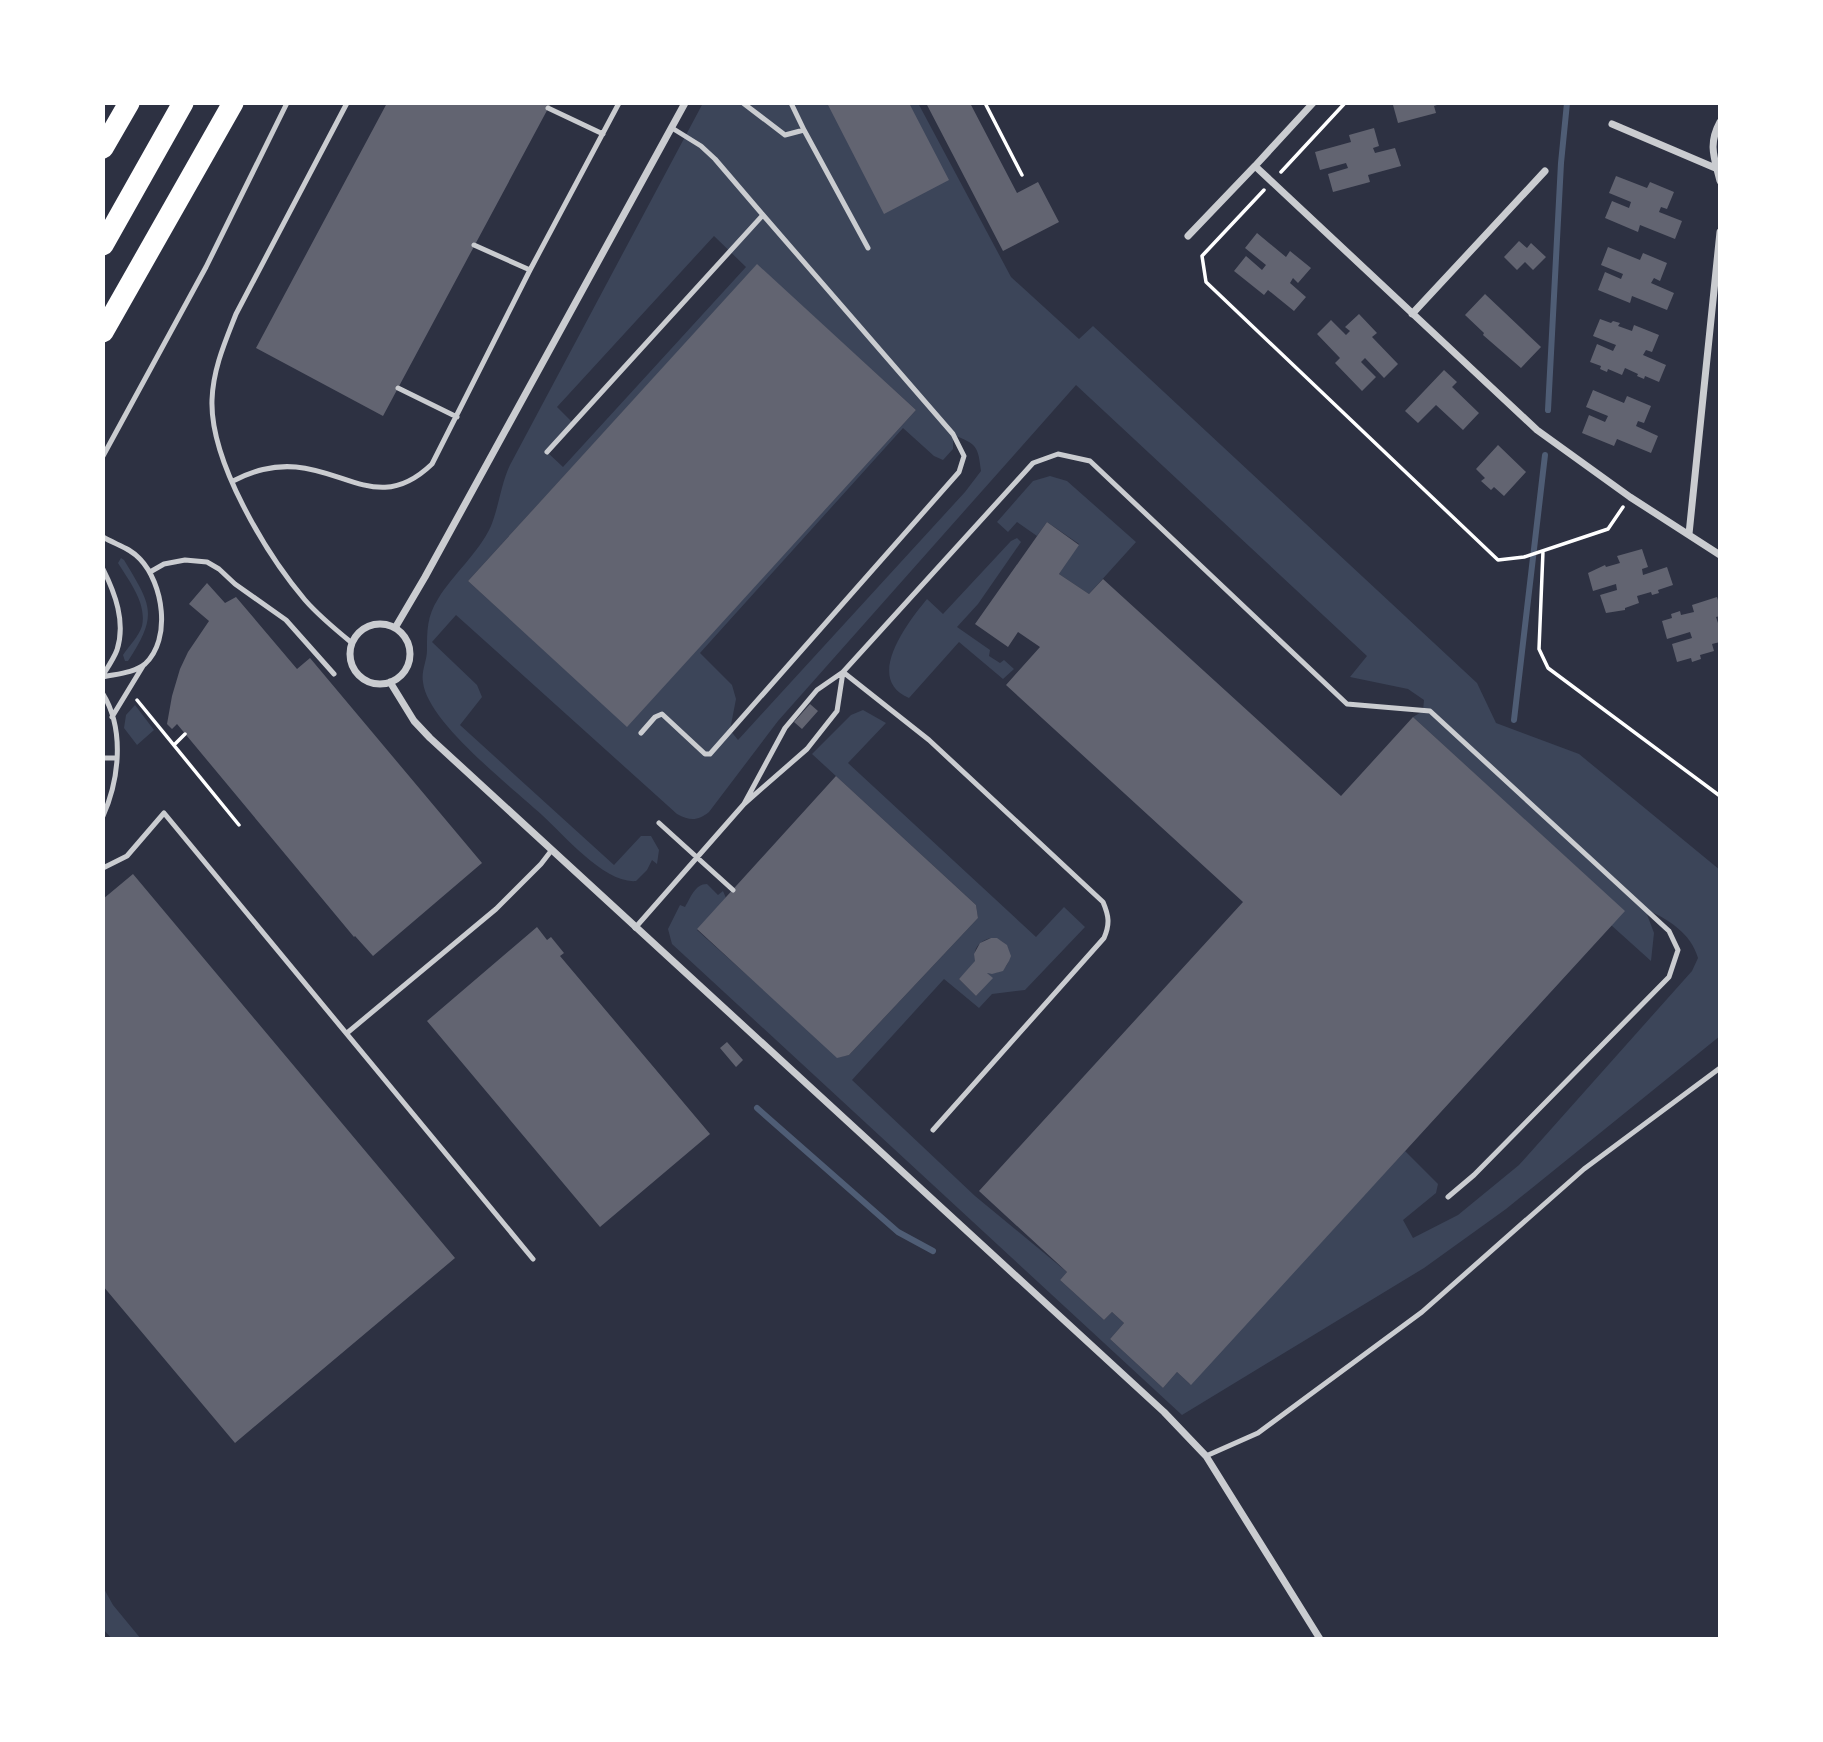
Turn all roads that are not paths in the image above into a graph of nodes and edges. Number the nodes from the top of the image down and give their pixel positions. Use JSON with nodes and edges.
{"nodes":[{"id":1,"x":130,"y":103,"type":"edge"},
{"id":2,"x":183,"y":103,"type":"edge"},
{"id":3,"x":233,"y":103,"type":"edge"},
{"id":4,"x":287,"y":103,"type":"edge"},
{"id":5,"x":347,"y":103,"type":"edge"},
{"id":6,"x":619,"y":103,"type":"edge"},
{"id":7,"x":685,"y":103,"type":"edge"},
{"id":8,"x":743,"y":103,"type":"edge"},
{"id":9,"x":792,"y":103,"type":"edge"},
{"id":10,"x":1313,"y":103,"type":"edge"},
{"id":11,"x":548,"y":108,"type":"dead end"},
{"id":12,"x":1720,"y":122,"type":"edge"},
{"id":13,"x":1612,"y":124,"type":"dead end"},
{"id":14,"x":672,"y":128,"type":"junction"},
{"id":15,"x":804,"y":130,"type":"junction"},
{"id":16,"x":603,"y":134,"type":"junction"},
{"id":17,"x":103,"y":148,"type":"edge"},
{"id":18,"x":1255,"y":166,"type":"junction"},
{"id":19,"x":1718,"y":169,"type":"edge"},
{"id":20,"x":1545,"y":171,"type":"dead end"},
{"id":21,"x":1720,"y":180,"type":"edge"},
{"id":22,"x":763,"y":215,"type":"junction"},
{"id":23,"x":1720,"y":232,"type":"edge"},
{"id":24,"x":1188,"y":236,"type":"dead end"},
{"id":25,"x":103,"y":245,"type":"edge"},
{"id":26,"x":474,"y":245,"type":"dead end"},
{"id":27,"x":868,"y":248,"type":"dead end"},
{"id":28,"x":530,"y":270,"type":"junction"},
{"id":29,"x":1412,"y":314,"type":"junction"},
{"id":30,"x":103,"y":332,"type":"edge"},
{"id":31,"x":398,"y":388,"type":"dead end"},
{"id":32,"x":457,"y":417,"type":"junction"},
{"id":33,"x":547,"y":452,"type":"dead end"},
{"id":34,"x":103,"y":456,"type":"edge"},
{"id":35,"x":233,"y":481,"type":"junction"},
{"id":36,"x":1689,"y":534,"type":"junction"},
{"id":37,"x":103,"y":537,"type":"edge"},
{"id":38,"x":1720,"y":555,"type":"edge"},
{"id":39,"x":103,"y":569,"type":"edge"},
{"id":40,"x":150,"y":572,"type":"junction"},
{"id":41,"x":395,"y":628,"type":"junction"},
{"id":42,"x":352,"y":643,"type":"junction"},
{"id":43,"x":143,"y":666,"type":"junction"},
{"id":44,"x":843,"y":673,"type":"junction"},
{"id":45,"x":334,"y":674,"type":"dead end"},
{"id":46,"x":103,"y":676,"type":"edge"},
{"id":47,"x":390,"y":682,"type":"junction"},
{"id":48,"x":103,"y":694,"type":"edge"},
{"id":49,"x":112,"y":717,"type":"junction"},
{"id":50,"x":641,"y":733,"type":"dead end"},
{"id":51,"x":103,"y":758,"type":"edge"},
{"id":52,"x":117,"y":758,"type":"junction"},
{"id":53,"x":744,"y":804,"type":"junction"},
{"id":54,"x":103,"y":816,"type":"edge"},
{"id":55,"x":659,"y":823,"type":"dead end"},
{"id":56,"x":551,"y":851,"type":"junction"},
{"id":57,"x":696,"y":857,"type":"junction"},
{"id":58,"x":103,"y":868,"type":"edge"},
{"id":59,"x":733,"y":890,"type":"dead end"},
{"id":60,"x":635,"y":928,"type":"junction"},
{"id":61,"x":347,"y":1033,"type":"junction"},
{"id":62,"x":1720,"y":1068,"type":"edge"},
{"id":63,"x":933,"y":1130,"type":"dead end"},
{"id":64,"x":1448,"y":1197,"type":"dead end"},
{"id":65,"x":533,"y":1259,"type":"dead end"},
{"id":66,"x":1206,"y":1456,"type":"junction"},
{"id":67,"x":1320,"y":1639,"type":"edge"}],
"edges":[{"from":1,"to":17,"type":"highway"},
{"from":2,"to":25,"type":"highway"},
{"from":3,"to":30,"type":"highway"},
{"from":4,"to":34,"type":"lane"},
{"from":5,"to":35,"type":"lane"},
{"from":6,"to":16,"type":"lane"},
{"from":7,"to":14,"type":"street"},
{"from":8,"to":15,"type":"lane"},
{"from":9,"to":15,"type":"lane"},
{"from":10,"to":18,"type":"street"},
{"from":11,"to":16,"type":"lane"},
{"from":12,"to":19,"type":"street"},
{"from":13,"to":19,"type":"street"},
{"from":14,"to":22,"type":"lane"},
{"from":14,"to":41,"type":"street"},
{"from":15,"to":27,"type":"lane"},
{"from":16,"to":28,"type":"lane"},
{"from":18,"to":24,"type":"street"},
{"from":18,"to":29,"type":"street"},
{"from":19,"to":21,"type":"street"},
{"from":20,"to":29,"type":"street"},
{"from":22,"to":33,"type":"lane"},
{"from":22,"to":50,"type":"lane"},
{"from":23,"to":36,"type":"street"},
{"from":26,"to":28,"type":"lane"},
{"from":28,"to":32,"type":"lane"},
{"from":29,"to":36,"type":"street"},
{"from":31,"to":32,"type":"lane"},
{"from":32,"to":35,"type":"lane"},
{"from":35,"to":42,"type":"lane"},
{"from":36,"to":38,"type":"street"},
{"from":37,"to":40,"type":"lane"},
{"from":39,"to":46,"type":"lane"},
{"from":40,"to":43,"type":"lane"},
{"from":40,"to":45,"type":"lane"},
{"from":41,"to":42,"type":"street"},
{"from":41,"to":47,"type":"street"},
{"from":42,"to":47,"type":"street"},
{"from":43,"to":46,"type":"lane"},
{"from":43,"to":49,"type":"lane"},
{"from":44,"to":53,"type":"lane"},
{"from":44,"to":53,"type":"lane"},
{"from":44,"to":63,"type":"lane"},
{"from":44,"to":64,"type":"lane"},
{"from":47,"to":56,"type":"street"},
{"from":48,"to":49,"type":"lane"},
{"from":49,"to":52,"type":"lane"},
{"from":51,"to":52,"type":"lane"},
{"from":52,"to":54,"type":"lane"},
{"from":53,"to":57,"type":"lane"},
{"from":55,"to":57,"type":"lane"},
{"from":56,"to":60,"type":"street"},
{"from":56,"to":61,"type":"lane"},
{"from":57,"to":59,"type":"lane"},
{"from":57,"to":60,"type":"lane"},
{"from":58,"to":61,"type":"lane"},
{"from":60,"to":66,"type":"street"},
{"from":61,"to":65,"type":"lane"},
{"from":62,"to":66,"type":"lane"},
{"from":66,"to":67,"type":"street"}]}
